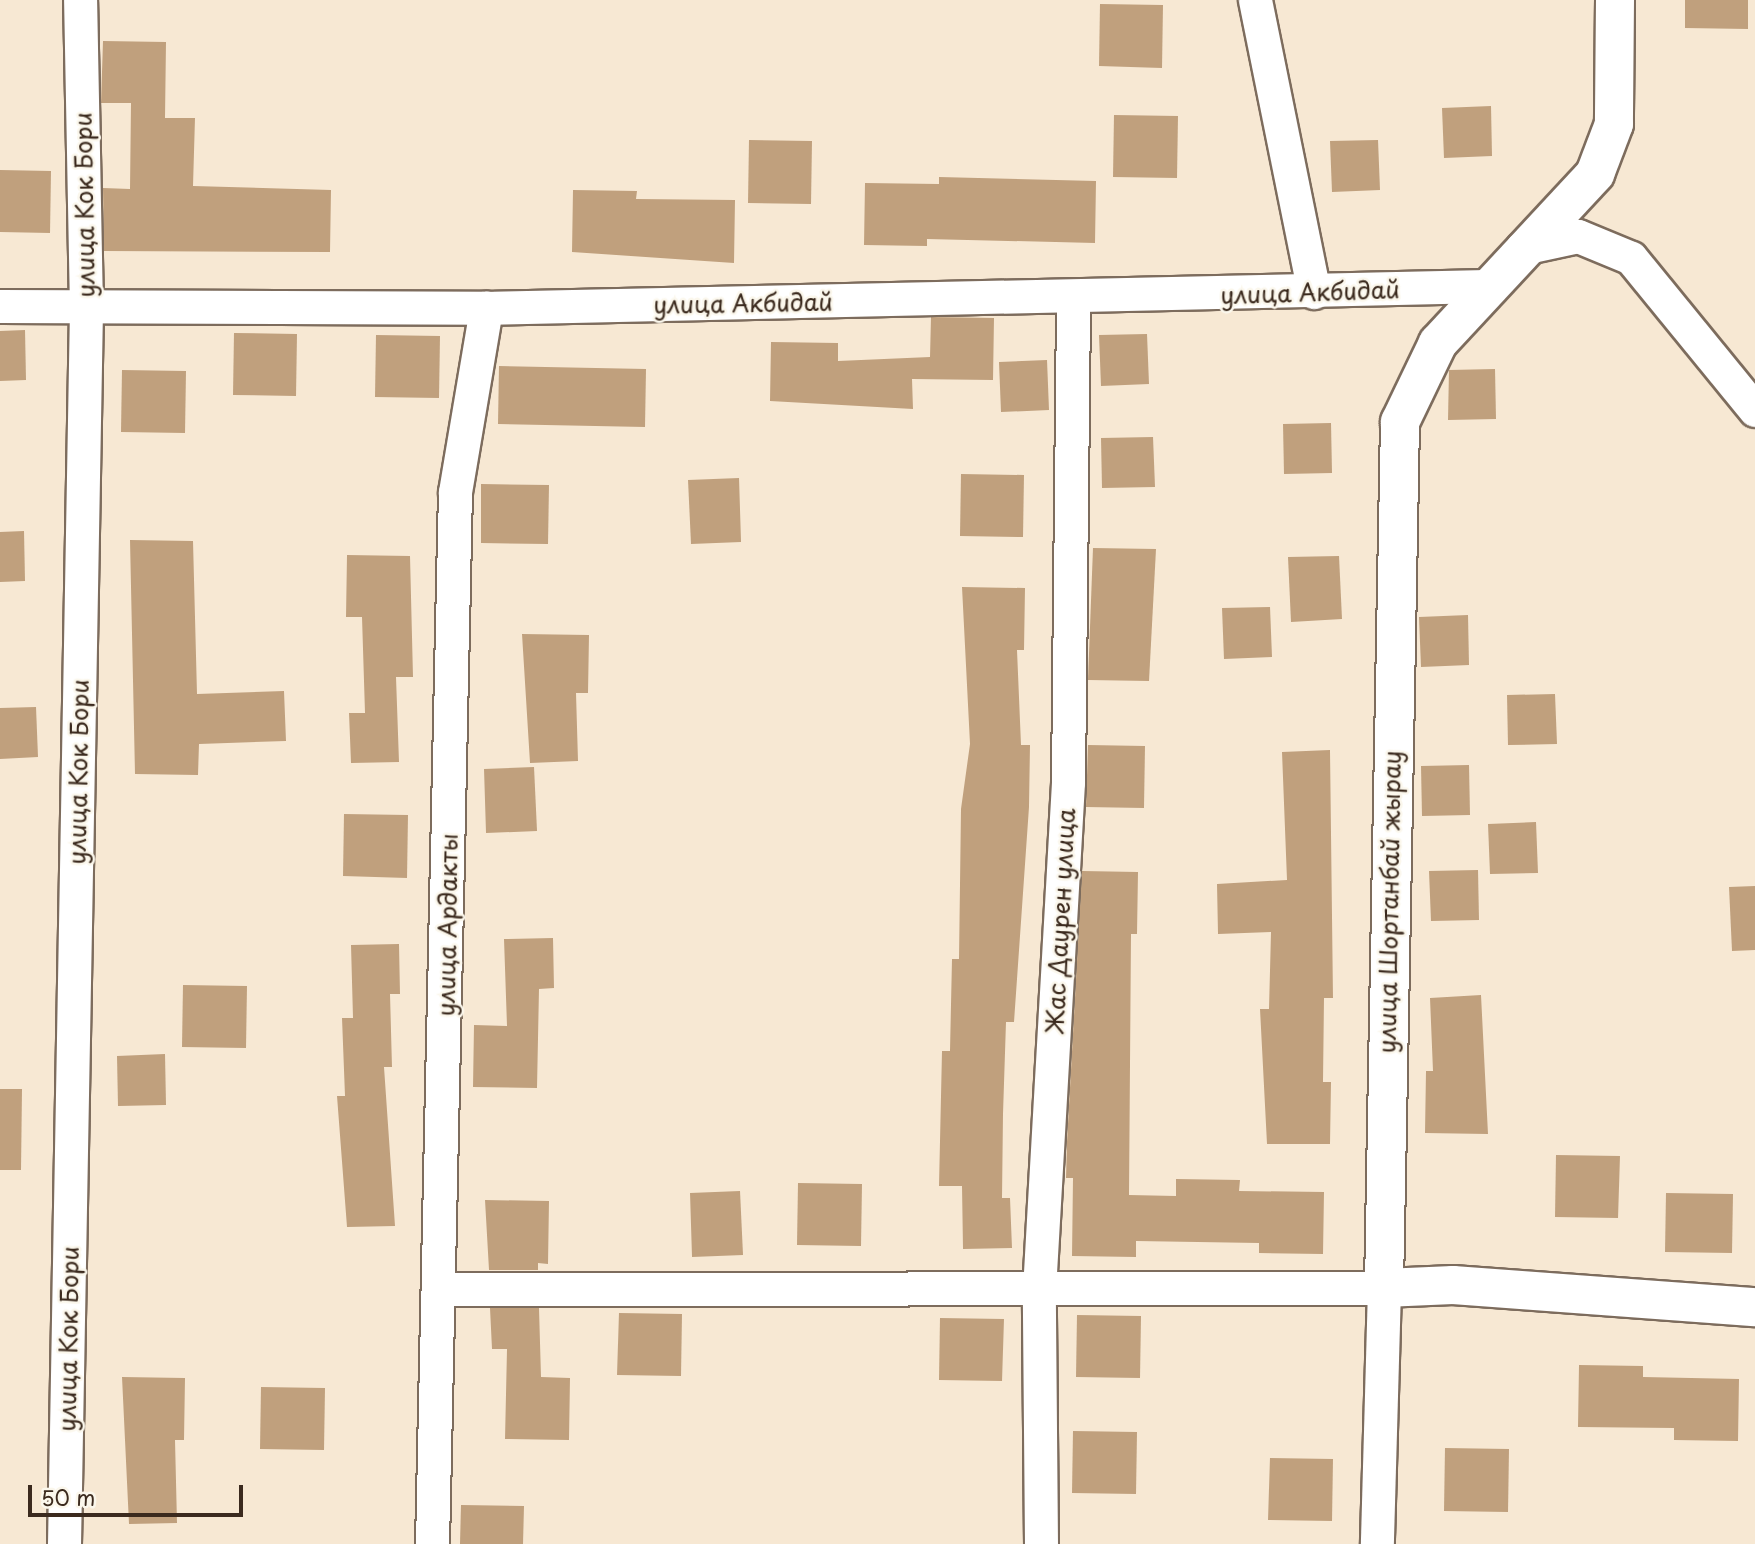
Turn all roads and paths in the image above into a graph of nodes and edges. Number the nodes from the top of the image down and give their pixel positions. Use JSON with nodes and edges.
{"nodes":[{"id":1,"x":80,"y":0,"type":"edge"},
{"id":2,"x":1255,"y":0,"type":"edge"},
{"id":3,"x":1615,"y":0,"type":"edge"},
{"id":4,"x":1522,"y":248,"type":"junction"},
{"id":5,"x":1487,"y":286,"type":"junction"},
{"id":6,"x":1314,"y":292,"type":"junction"},
{"id":7,"x":1073,"y":297,"type":"junction"},
{"id":8,"x":0,"y":306,"type":"edge"},
{"id":9,"x":86,"y":308,"type":"junction"},
{"id":10,"x":486,"y":308,"type":"junction"},
{"id":11,"x":1755,"y":410,"type":"edge"},
{"id":12,"x":1384,"y":1288,"type":"junction"},
{"id":13,"x":442,"y":1289,"type":"junction"},
{"id":14,"x":1039,"y":1290,"type":"junction"},
{"id":15,"x":1755,"y":1307,"type":"edge"},
{"id":16,"x":64,"y":1544,"type":"edge"},
{"id":17,"x":432,"y":1544,"type":"edge"},
{"id":18,"x":1041,"y":1544,"type":"edge"},
{"id":19,"x":1377,"y":1544,"type":"edge"}],
"edges":[{"from":1,"to":9,"type":"street","name":"улица Кок Бори"},
{"from":2,"to":6,"type":"street"},
{"from":3,"to":4,"type":"street","name":"улица Шортанбай жырау"},
{"from":4,"to":5,"type":"street","name":"улица Шортанбай жырау"},
{"from":4,"to":11,"type":"street"},
{"from":5,"to":6,"type":"street","name":"улица Акбидай"},
{"from":5,"to":12,"type":"street","name":"улица Шортанбай жырау"},
{"from":6,"to":7,"type":"street","name":"улица Акбидай"},
{"from":7,"to":10,"type":"street","name":"улица Акбидай"},
{"from":7,"to":14,"type":"street","name":"Жас Даурен улица"},
{"from":8,"to":9,"type":"street","name":"улица Акбидай"},
{"from":9,"to":10,"type":"street","name":"улица Акбидай"},
{"from":9,"to":16,"type":"street","name":"улица Кок Бори"},
{"from":10,"to":13,"type":"street","name":"улица Ардакты"},
{"from":12,"to":14,"type":"street"},
{"from":12,"to":15,"type":"street"},
{"from":12,"to":19,"type":"street","name":"улица Шортанбай жырау"},
{"from":13,"to":14,"type":"street"},
{"from":13,"to":17,"type":"street","name":"улица Ардакты"},
{"from":14,"to":18,"type":"street","name":"Жас Даурен улица"}]}
